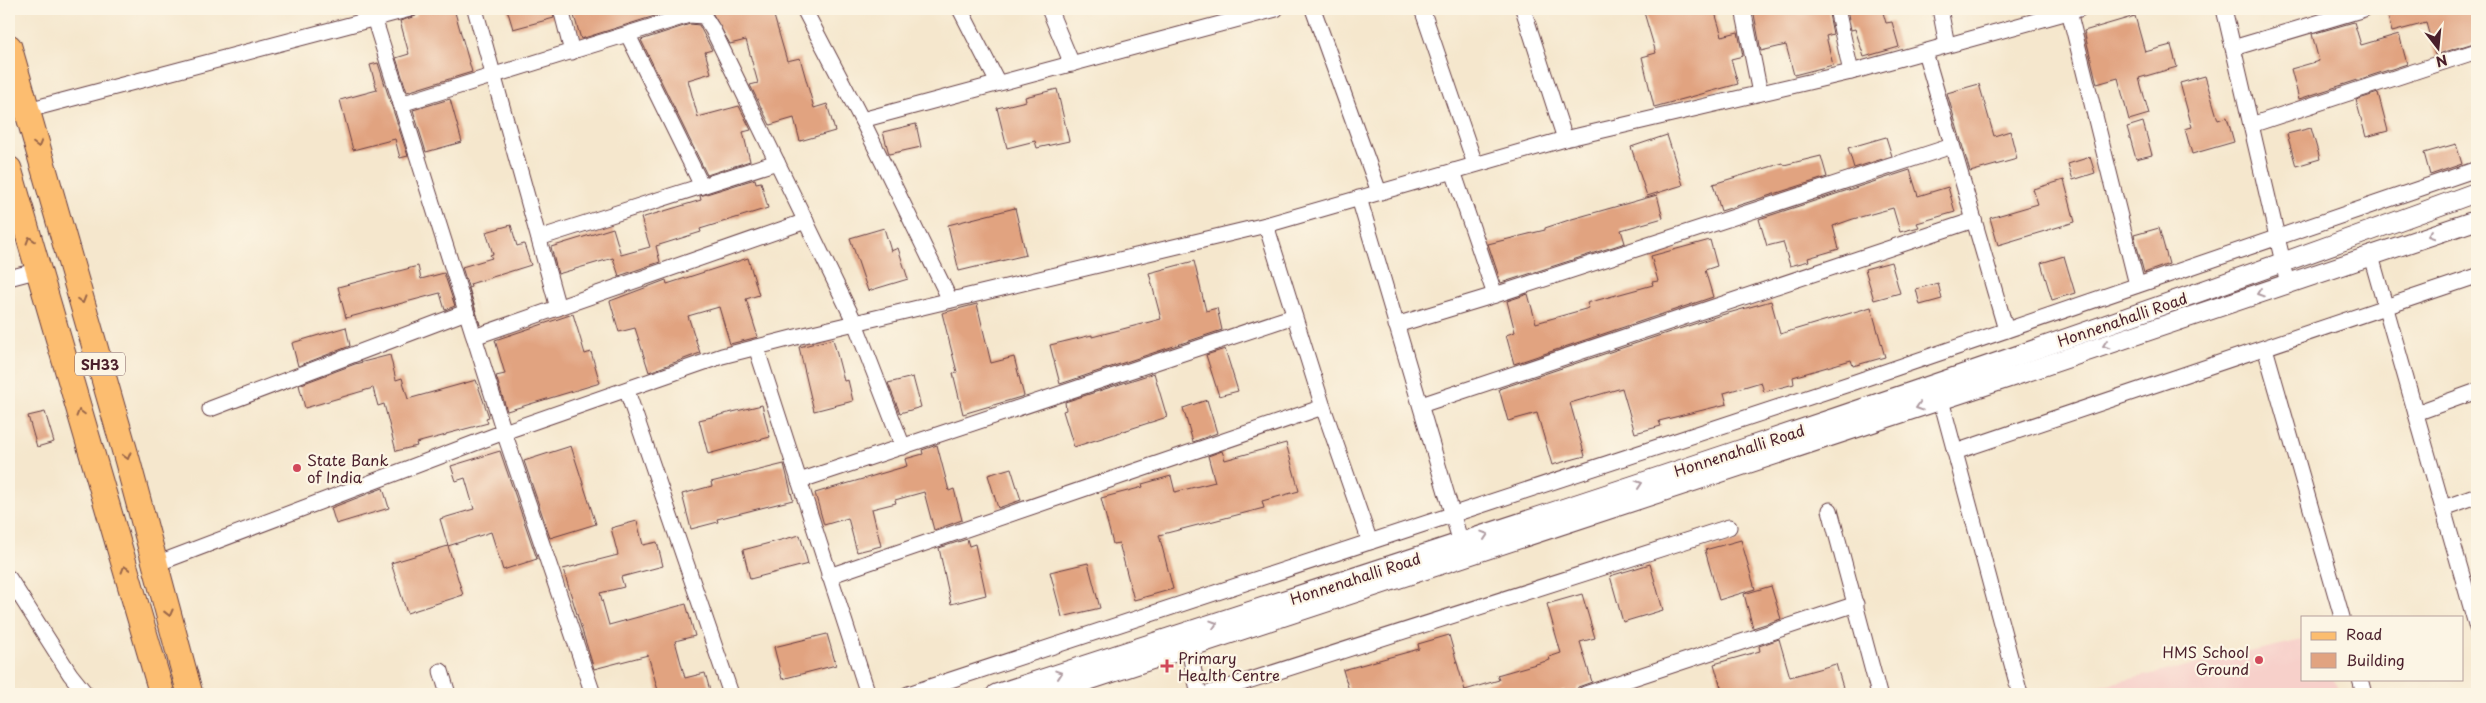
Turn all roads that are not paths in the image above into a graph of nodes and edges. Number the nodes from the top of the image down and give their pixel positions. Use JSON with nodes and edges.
{"nodes":[{"id":1,"x":410,"y":9,"type":"edge"},
{"id":2,"x":475,"y":9,"type":"edge"},
{"id":3,"x":562,"y":9,"type":"edge"},
{"id":4,"x":804,"y":9,"type":"edge"},
{"id":5,"x":960,"y":9,"type":"edge"},
{"id":6,"x":1049,"y":9,"type":"edge"},
{"id":7,"x":1276,"y":9,"type":"edge"},
{"id":8,"x":1313,"y":9,"type":"edge"},
{"id":9,"x":1422,"y":9,"type":"edge"},
{"id":10,"x":1523,"y":9,"type":"edge"},
{"id":11,"x":1743,"y":9,"type":"edge"},
{"id":12,"x":1837,"y":9,"type":"edge"},
{"id":13,"x":1940,"y":9,"type":"edge"},
{"id":14,"x":2224,"y":9,"type":"edge"},
{"id":15,"x":2364,"y":9,"type":"edge"},
{"id":16,"x":2074,"y":10,"type":"edge"},
{"id":17,"x":671,"y":15,"type":"edge"},
{"id":18,"x":374,"y":18,"type":"junction"},
{"id":19,"x":628,"y":34,"type":"junction"},
{"id":20,"x":1947,"y":45,"type":"junction"},
{"id":21,"x":9,"y":47,"type":"edge"},
{"id":22,"x":2233,"y":48,"type":"junction"},
{"id":23,"x":2477,"y":51,"type":"edge"},
{"id":24,"x":572,"y":52,"type":"junction"},
{"id":25,"x":1925,"y":52,"type":"junction"},
{"id":26,"x":1072,"y":64,"type":"junction"},
{"id":27,"x":1851,"y":72,"type":"junction"},
{"id":28,"x":495,"y":77,"type":"junction"},
{"id":29,"x":998,"y":83,"type":"junction"},
{"id":30,"x":1760,"y":93,"type":"junction"},
{"id":31,"x":401,"y":104,"type":"junction"},
{"id":32,"x":28,"y":110,"type":"junction"},
{"id":33,"x":862,"y":120,"type":"junction"},
{"id":34,"x":2251,"y":125,"type":"junction"},
{"id":35,"x":1565,"y":139,"type":"junction"},
{"id":36,"x":1952,"y":146,"type":"junction"},
{"id":37,"x":777,"y":162,"type":"junction"},
{"id":38,"x":1475,"y":164,"type":"junction"},
{"id":39,"x":2477,"y":170,"type":"edge"},
{"id":40,"x":1453,"y":171,"type":"junction"},
{"id":41,"x":9,"y":172,"type":"edge"},
{"id":42,"x":702,"y":186,"type":"junction"},
{"id":43,"x":1379,"y":192,"type":"junction"},
{"id":44,"x":2477,"y":192,"type":"edge"},
{"id":45,"x":1358,"y":198,"type":"junction"},
{"id":46,"x":1974,"y":220,"type":"junction"},
{"id":47,"x":2477,"y":220,"type":"edge"},
{"id":48,"x":806,"y":221,"type":"junction"},
{"id":49,"x":1266,"y":225,"type":"junction"},
{"id":50,"x":2277,"y":237,"type":"junction"},
{"id":51,"x":539,"y":238,"type":"junction"},
{"id":52,"x":2371,"y":256,"type":"junction"},
{"id":53,"x":2283,"y":263,"type":"junction"},
{"id":54,"x":39,"y":270,"type":"junction"},
{"id":55,"x":2477,"y":276,"type":"edge"},
{"id":56,"x":9,"y":278,"type":"edge"},
{"id":57,"x":2288,"y":284,"type":"junction"},
{"id":58,"x":2137,"y":285,"type":"junction"},
{"id":59,"x":1495,"y":295,"type":"junction"},
{"id":60,"x":950,"y":300,"type":"junction"},
{"id":61,"x":558,"y":308,"type":"junction"},
{"id":62,"x":2386,"y":308,"type":"junction"},
{"id":63,"x":466,"y":312,"type":"junction"},
{"id":64,"x":1294,"y":316,"type":"junction"},
{"id":65,"x":855,"y":323,"type":"junction"},
{"id":66,"x":1396,"y":324,"type":"junction"},
{"id":67,"x":2006,"y":330,"type":"junction"},
{"id":68,"x":474,"y":337,"type":"junction"},
{"id":69,"x":756,"y":346,"type":"junction"},
{"id":70,"x":2265,"y":348,"type":"junction"},
{"id":71,"x":627,"y":391,"type":"junction"},
{"id":72,"x":2477,"y":391,"type":"edge"},
{"id":73,"x":1941,"y":400,"type":"junction"},
{"id":74,"x":1421,"y":405,"type":"junction"},
{"id":75,"x":1323,"y":407,"type":"junction"},
{"id":76,"x":210,"y":409,"type":"dead end"},
{"id":77,"x":2416,"y":413,"type":"junction"},
{"id":78,"x":504,"y":432,"type":"junction"},
{"id":79,"x":903,"y":447,"type":"junction"},
{"id":80,"x":1955,"y":452,"type":"junction"},
{"id":81,"x":799,"y":481,"type":"junction"},
{"id":82,"x":2477,"y":496,"type":"edge"},
{"id":83,"x":2443,"y":508,"type":"junction"},
{"id":84,"x":1830,"y":510,"type":"dead end"},
{"id":85,"x":1454,"y":514,"type":"junction"},
{"id":86,"x":1729,"y":527,"type":"dead end"},
{"id":87,"x":1370,"y":542,"type":"junction"},
{"id":88,"x":1461,"y":543,"type":"junction"},
{"id":89,"x":156,"y":564,"type":"junction"},
{"id":90,"x":830,"y":576,"type":"junction"},
{"id":91,"x":9,"y":578,"type":"edge"},
{"id":92,"x":2474,"y":601,"type":"edge"},
{"id":93,"x":1856,"y":604,"type":"junction"},
{"id":94,"x":2342,"y":616,"type":"edge"},
{"id":95,"x":2477,"y":628,"type":"edge"},
{"id":96,"x":1187,"y":640,"type":"junction"},
{"id":97,"x":155,"y":666,"type":"junction"},
{"id":98,"x":441,"y":671,"type":"dead end"},
{"id":99,"x":2360,"y":680,"type":"edge"},
{"id":100,"x":85,"y":694,"type":"edge"},
{"id":101,"x":142,"y":694,"type":"edge"},
{"id":102,"x":162,"y":694,"type":"edge"},
{"id":103,"x":190,"y":694,"type":"edge"},
{"id":104,"x":448,"y":694,"type":"edge"},
{"id":105,"x":593,"y":694,"type":"edge"},
{"id":106,"x":731,"y":694,"type":"edge"},
{"id":107,"x":868,"y":694,"type":"edge"},
{"id":108,"x":908,"y":694,"type":"edge"},
{"id":109,"x":996,"y":694,"type":"edge"},
{"id":110,"x":1047,"y":694,"type":"edge"},
{"id":111,"x":1199,"y":694,"type":"edge"},
{"id":112,"x":1207,"y":694,"type":"edge"},
{"id":113,"x":1585,"y":694,"type":"edge"},
{"id":114,"x":1879,"y":694,"type":"edge"},
{"id":115,"x":2020,"y":694,"type":"edge"},
{"id":116,"x":2364,"y":694,"type":"edge"}],
"edges":[{"from":1,"to":18,"type":"street"},
{"from":2,"to":28,"type":"street"},
{"from":3,"to":24,"type":"street"},
{"from":4,"to":33,"type":"street"},
{"from":5,"to":29,"type":"street"},
{"from":6,"to":26,"type":"street"},
{"from":7,"to":26,"type":"street"},
{"from":8,"to":43,"type":"street"},
{"from":9,"to":38,"type":"street"},
{"from":10,"to":35,"type":"street"},
{"from":11,"to":30,"type":"street"},
{"from":12,"to":27,"type":"street"},
{"from":13,"to":20,"type":"street"},
{"from":14,"to":22,"type":"street"},
{"from":15,"to":22,"type":"street"},
{"from":16,"to":20,"type":"street"},
{"from":16,"to":58,"type":"street"},
{"from":17,"to":19,"type":"street"},
{"from":17,"to":37,"type":"street"},
{"from":18,"to":31,"type":"street"},
{"from":18,"to":32,"type":"street"},
{"from":19,"to":24,"type":"street"},
{"from":19,"to":42,"type":"street"},
{"from":20,"to":25,"type":"street"},
{"from":21,"to":32,"type":"main road","number":"SH33"},
{"from":22,"to":34,"type":"street"},
{"from":23,"to":34,"type":"street"},
{"from":24,"to":28,"type":"street"},
{"from":25,"to":27,"type":"street"},
{"from":25,"to":36,"type":"street"},
{"from":26,"to":29,"type":"street"},
{"from":27,"to":30,"type":"street"},
{"from":28,"to":31,"type":"street"},
{"from":28,"to":51,"type":"street"},
{"from":29,"to":33,"type":"street"},
{"from":30,"to":35,"type":"street"},
{"from":31,"to":63,"type":"street"},
{"from":32,"to":89,"type":"main road","number":"SH33","one_way":true},
{"from":33,"to":60,"type":"street"},
{"from":34,"to":50,"type":"street"},
{"from":35,"to":38,"type":"street"},
{"from":36,"to":46,"type":"street"},
{"from":36,"to":59,"type":"street"},
{"from":37,"to":42,"type":"street"},
{"from":37,"to":48,"type":"street"},
{"from":38,"to":40,"type":"street"},
{"from":39,"to":50,"type":"street"},
{"from":40,"to":43,"type":"street"},
{"from":40,"to":59,"type":"street"},
{"from":54,"to":41,"type":"main road","number":"SH33","one_way":true},
{"from":42,"to":51,"type":"street"},
{"from":43,"to":45,"type":"street"},
{"from":44,"to":53,"type":"street","name":"Honnenahalli Road"},
{"from":45,"to":49,"type":"street"},
{"from":45,"to":66,"type":"street"},
{"from":46,"to":67,"type":"street"},
{"from":46,"to":74,"type":"street"},
{"from":47,"to":52,"type":"street","name":"Honnenahalli Road","one_way":true},
{"from":48,"to":61,"type":"street"},
{"from":48,"to":65,"type":"street"},
{"from":49,"to":60,"type":"street"},
{"from":49,"to":64,"type":"street"},
{"from":50,"to":53,"type":"street"},
{"from":50,"to":58,"type":"street"},
{"from":51,"to":61,"type":"street"},
{"from":52,"to":57,"type":"street","name":"Honnenahalli Road"},
{"from":52,"to":62,"type":"street"},
{"from":53,"to":57,"type":"street"},
{"from":88,"to":53,"type":"street","name":"Honnenahalli Road","one_way":true},
{"from":54,"to":56,"type":"street"},
{"from":97,"to":54,"type":"main road","number":"SH33","one_way":true},
{"from":55,"to":62,"type":"street"},
{"from":57,"to":73,"type":"street","name":"Honnenahalli Road","one_way":true},
{"from":58,"to":67,"type":"street"},
{"from":59,"to":66,"type":"street"},
{"from":60,"to":65,"type":"street"},
{"from":61,"to":68,"type":"street"},
{"from":62,"to":70,"type":"street"},
{"from":62,"to":77,"type":"street"},
{"from":63,"to":68,"type":"street"},
{"from":63,"to":76,"type":"street"},
{"from":64,"to":75,"type":"street"},
{"from":64,"to":79,"type":"street"},
{"from":65,"to":69,"type":"street"},
{"from":65,"to":79,"type":"street"},
{"from":66,"to":74,"type":"street"},
{"from":67,"to":85,"type":"street"},
{"from":68,"to":78,"type":"street"},
{"from":69,"to":71,"type":"street"},
{"from":69,"to":81,"type":"street"},
{"from":70,"to":80,"type":"street"},
{"from":70,"to":94,"type":"street"},
{"from":71,"to":78,"type":"street"},
{"from":71,"to":106,"type":"street"},
{"from":72,"to":77,"type":"street"},
{"from":73,"to":80,"type":"street"},
{"from":73,"to":96,"type":"street","name":"Honnenahalli Road","one_way":true},
{"from":74,"to":85,"type":"street"},
{"from":75,"to":87,"type":"street"},
{"from":75,"to":90,"type":"street"},
{"from":77,"to":83,"type":"street"},
{"from":78,"to":89,"type":"street"},
{"from":78,"to":105,"type":"street"},
{"from":79,"to":81,"type":"street"},
{"from":80,"to":115,"type":"street"},
{"from":81,"to":90,"type":"street"},
{"from":82,"to":83,"type":"street"},
{"from":83,"to":92,"type":"street"},
{"from":84,"to":93,"type":"street"},
{"from":85,"to":87,"type":"street"},
{"from":85,"to":88,"type":"street"},
{"from":86,"to":112,"type":"street"},
{"from":87,"to":108,"type":"street"},
{"from":96,"to":88,"type":"street","name":"Honnenahalli Road","one_way":true},
{"from":89,"to":103,"type":"main road","number":"SH33","one_way":true},
{"from":90,"to":107,"type":"street"},
{"from":91,"to":100,"type":"street"},
{"from":92,"to":95,"type":"street"},
{"from":93,"to":113,"type":"street"},
{"from":93,"to":114,"type":"street"},
{"from":109,"to":96,"type":"street","name":"Honnenahalli Road","one_way":true},
{"from":96,"to":110,"type":"street","name":"Honnenahalli Road"},
{"from":96,"to":111,"type":"street"},
{"from":97,"to":101,"type":"main road"},
{"from":97,"to":102,"type":"main road","number":"SH33"},
{"from":98,"to":104,"type":"street"},
{"from":99,"to":116,"type":"street"}]}
